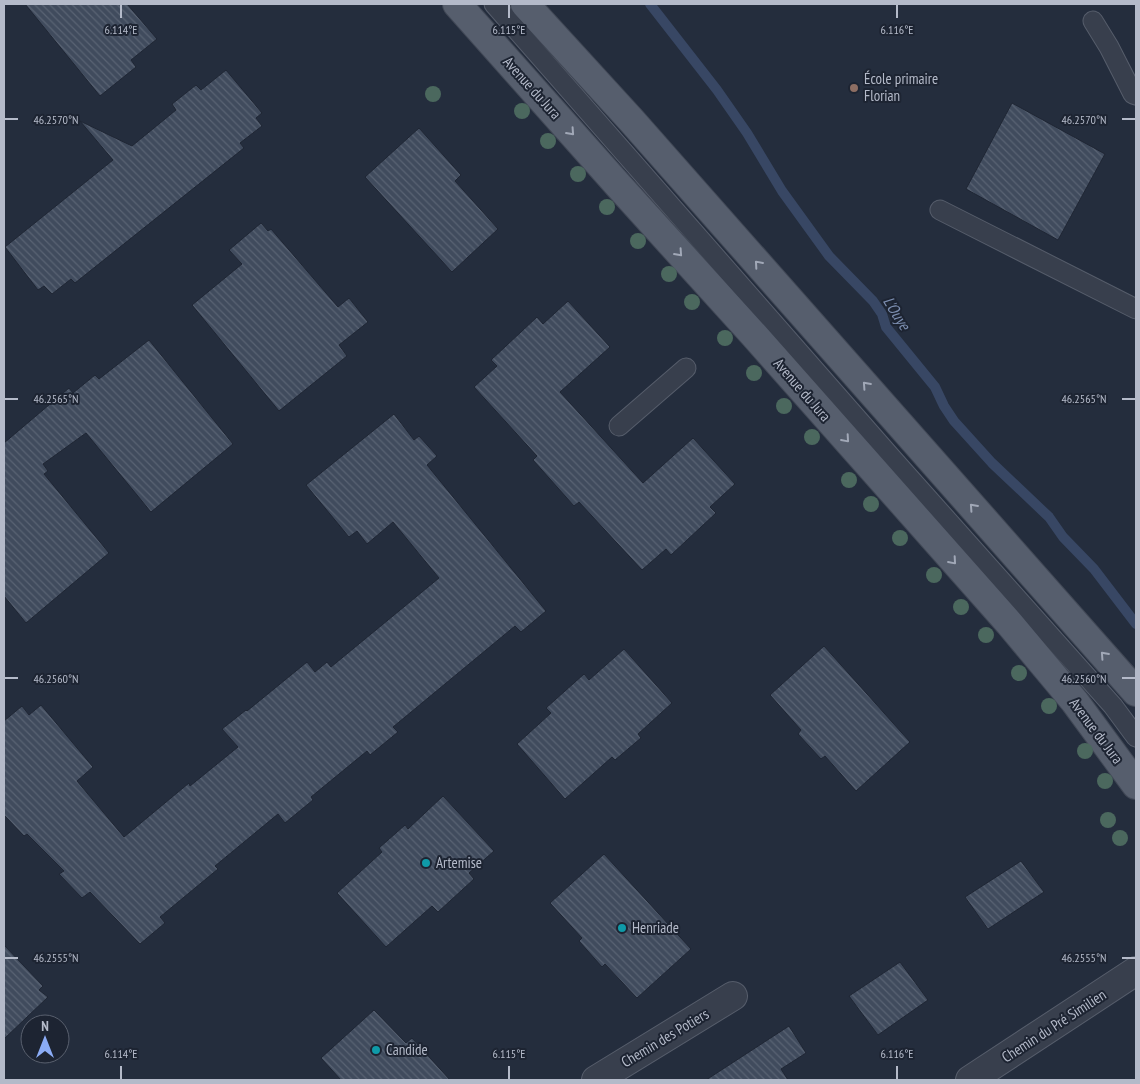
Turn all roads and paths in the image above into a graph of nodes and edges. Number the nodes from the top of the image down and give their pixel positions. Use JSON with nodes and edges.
{"nodes":[{"id":1,"x":457,"y":4,"type":"edge"},
{"id":2,"x":494,"y":4,"type":"edge"},
{"id":3,"x":526,"y":4,"type":"edge"},
{"id":4,"x":1093,"y":21,"type":"dead end"},
{"id":5,"x":1136,"y":95,"type":"edge"},
{"id":6,"x":940,"y":210,"type":"dead end"},
{"id":7,"x":1136,"y":309,"type":"edge"},
{"id":8,"x":686,"y":368,"type":"dead end"},
{"id":9,"x":619,"y":426,"type":"dead end"},
{"id":10,"x":1136,"y":692,"type":"edge"},
{"id":11,"x":1136,"y":737,"type":"edge"},
{"id":12,"x":1136,"y":785,"type":"edge"},
{"id":13,"x":1136,"y":971,"type":"edge"},
{"id":14,"x":733,"y":996,"type":"dead end"},
{"id":15,"x":596,"y":1080,"type":"edge"},
{"id":16,"x":970,"y":1080,"type":"edge"}],
"edges":[{"from":1,"to":12,"type":"main road","name":"Avenue du Jura","one_way":true},
{"from":2,"to":11,"type":"lane"},
{"from":10,"to":3,"type":"main road","one_way":true},
{"from":4,"to":5,"type":"lane"},
{"from":6,"to":7,"type":"lane"},
{"from":8,"to":9,"type":"lane"},
{"from":13,"to":16,"type":"street","name":"Chemin du Pré Similien"},
{"from":14,"to":15,"type":"street","name":"Chemin des Potiers"}]}
